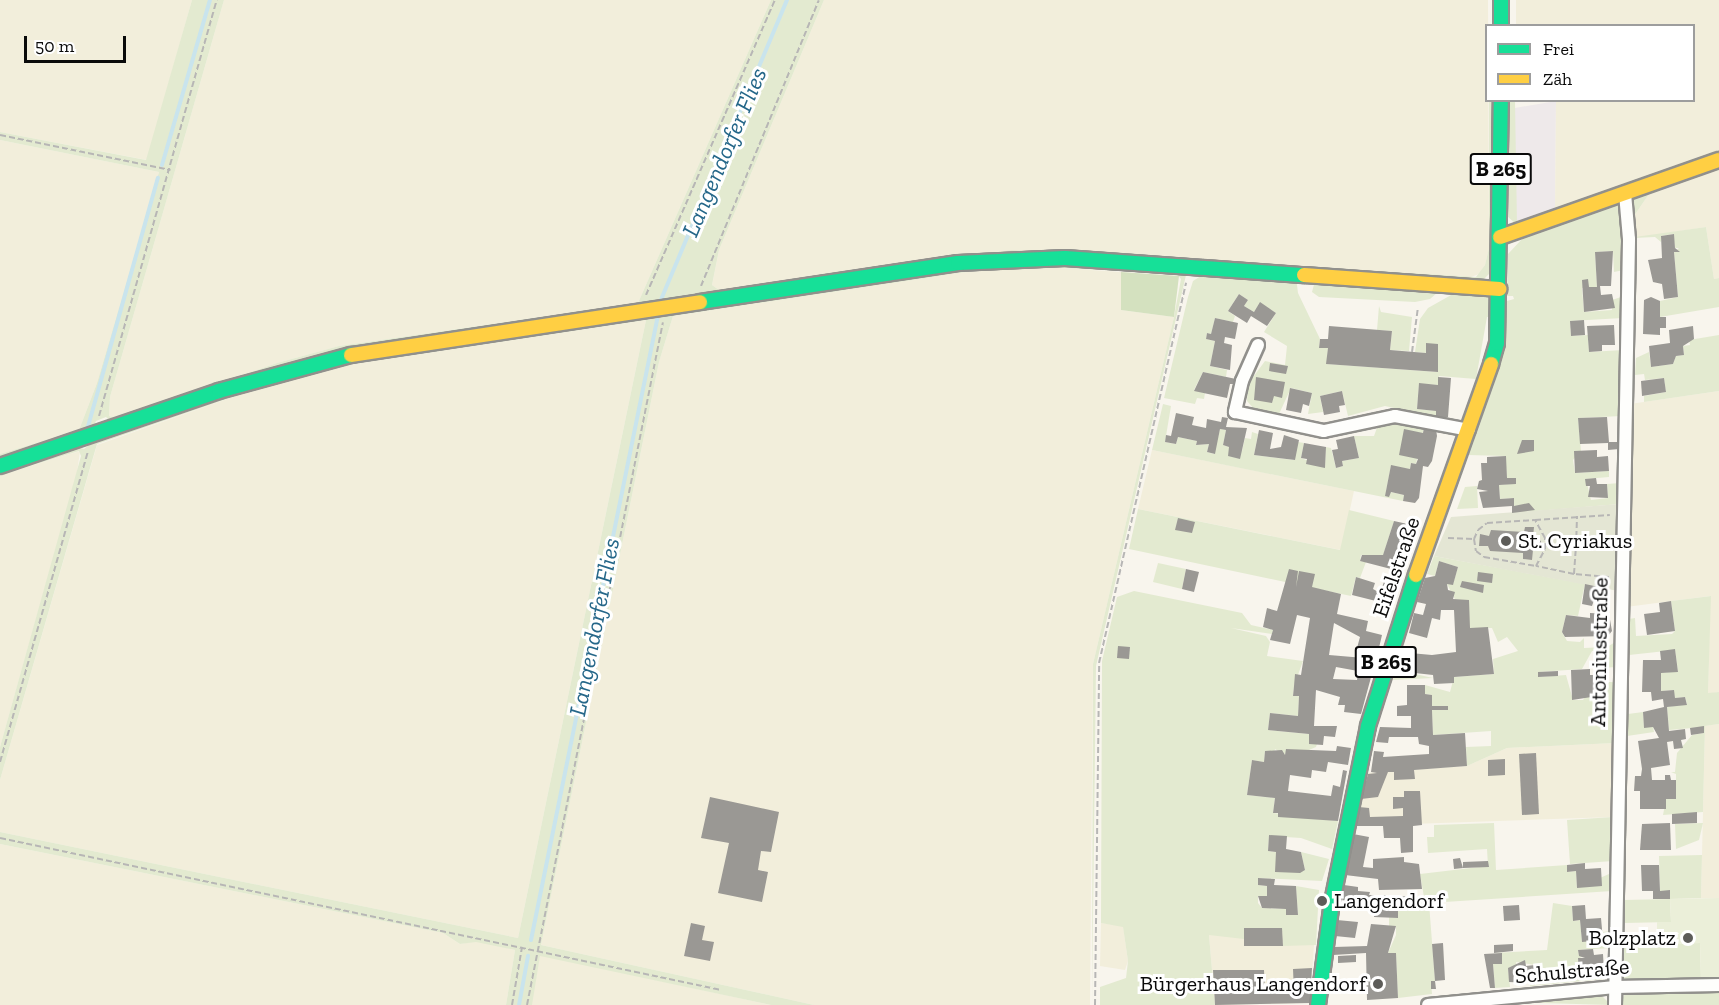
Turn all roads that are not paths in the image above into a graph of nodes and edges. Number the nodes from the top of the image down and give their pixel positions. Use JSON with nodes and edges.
{"nodes":[{"id":1,"x":1501,"y":0,"type":"edge"},
{"id":2,"x":1501,"y":24,"type":"edge"},
{"id":3,"x":1501,"y":102,"type":"edge"},
{"id":4,"x":1719,"y":160,"type":"edge"},
{"id":5,"x":1625,"y":193,"type":"junction"},
{"id":6,"x":1500,"y":237,"type":"junction"},
{"id":7,"x":1500,"y":289,"type":"junction"},
{"id":8,"x":1258,"y":345,"type":"dead end"},
{"id":9,"x":1470,"y":430,"type":"junction"},
{"id":10,"x":0,"y":466,"type":"edge"},
{"id":11,"x":1719,"y":985,"type":"edge"},
{"id":12,"x":1615,"y":987,"type":"junction"},
{"id":13,"x":1318,"y":1005,"type":"edge"},
{"id":14,"x":1428,"y":1005,"type":"edge"},
{"id":15,"x":1615,"y":1005,"type":"edge"}],
"edges":[{"from":1,"to":2,"type":"street"},
{"from":3,"to":6,"type":"street","number":"B 265"},
{"from":4,"to":5,"type":"street"},
{"from":5,"to":6,"type":"street"},
{"from":5,"to":12,"type":"street","name":"Antoniusstraße"},
{"from":6,"to":7,"type":"street","number":"B 265"},
{"from":7,"to":9,"type":"street","name":"Eifelstraße","number":"B 265"},
{"from":7,"to":10,"type":"street"},
{"from":8,"to":9,"type":"street"},
{"from":9,"to":13,"type":"street","name":"Eifelstraße","number":"B 265"},
{"from":11,"to":12,"type":"street","name":"Schulstraße"},
{"from":12,"to":14,"type":"street","name":"Schulstraße"},
{"from":12,"to":15,"type":"street","name":"Antoniusstraße"}]}
